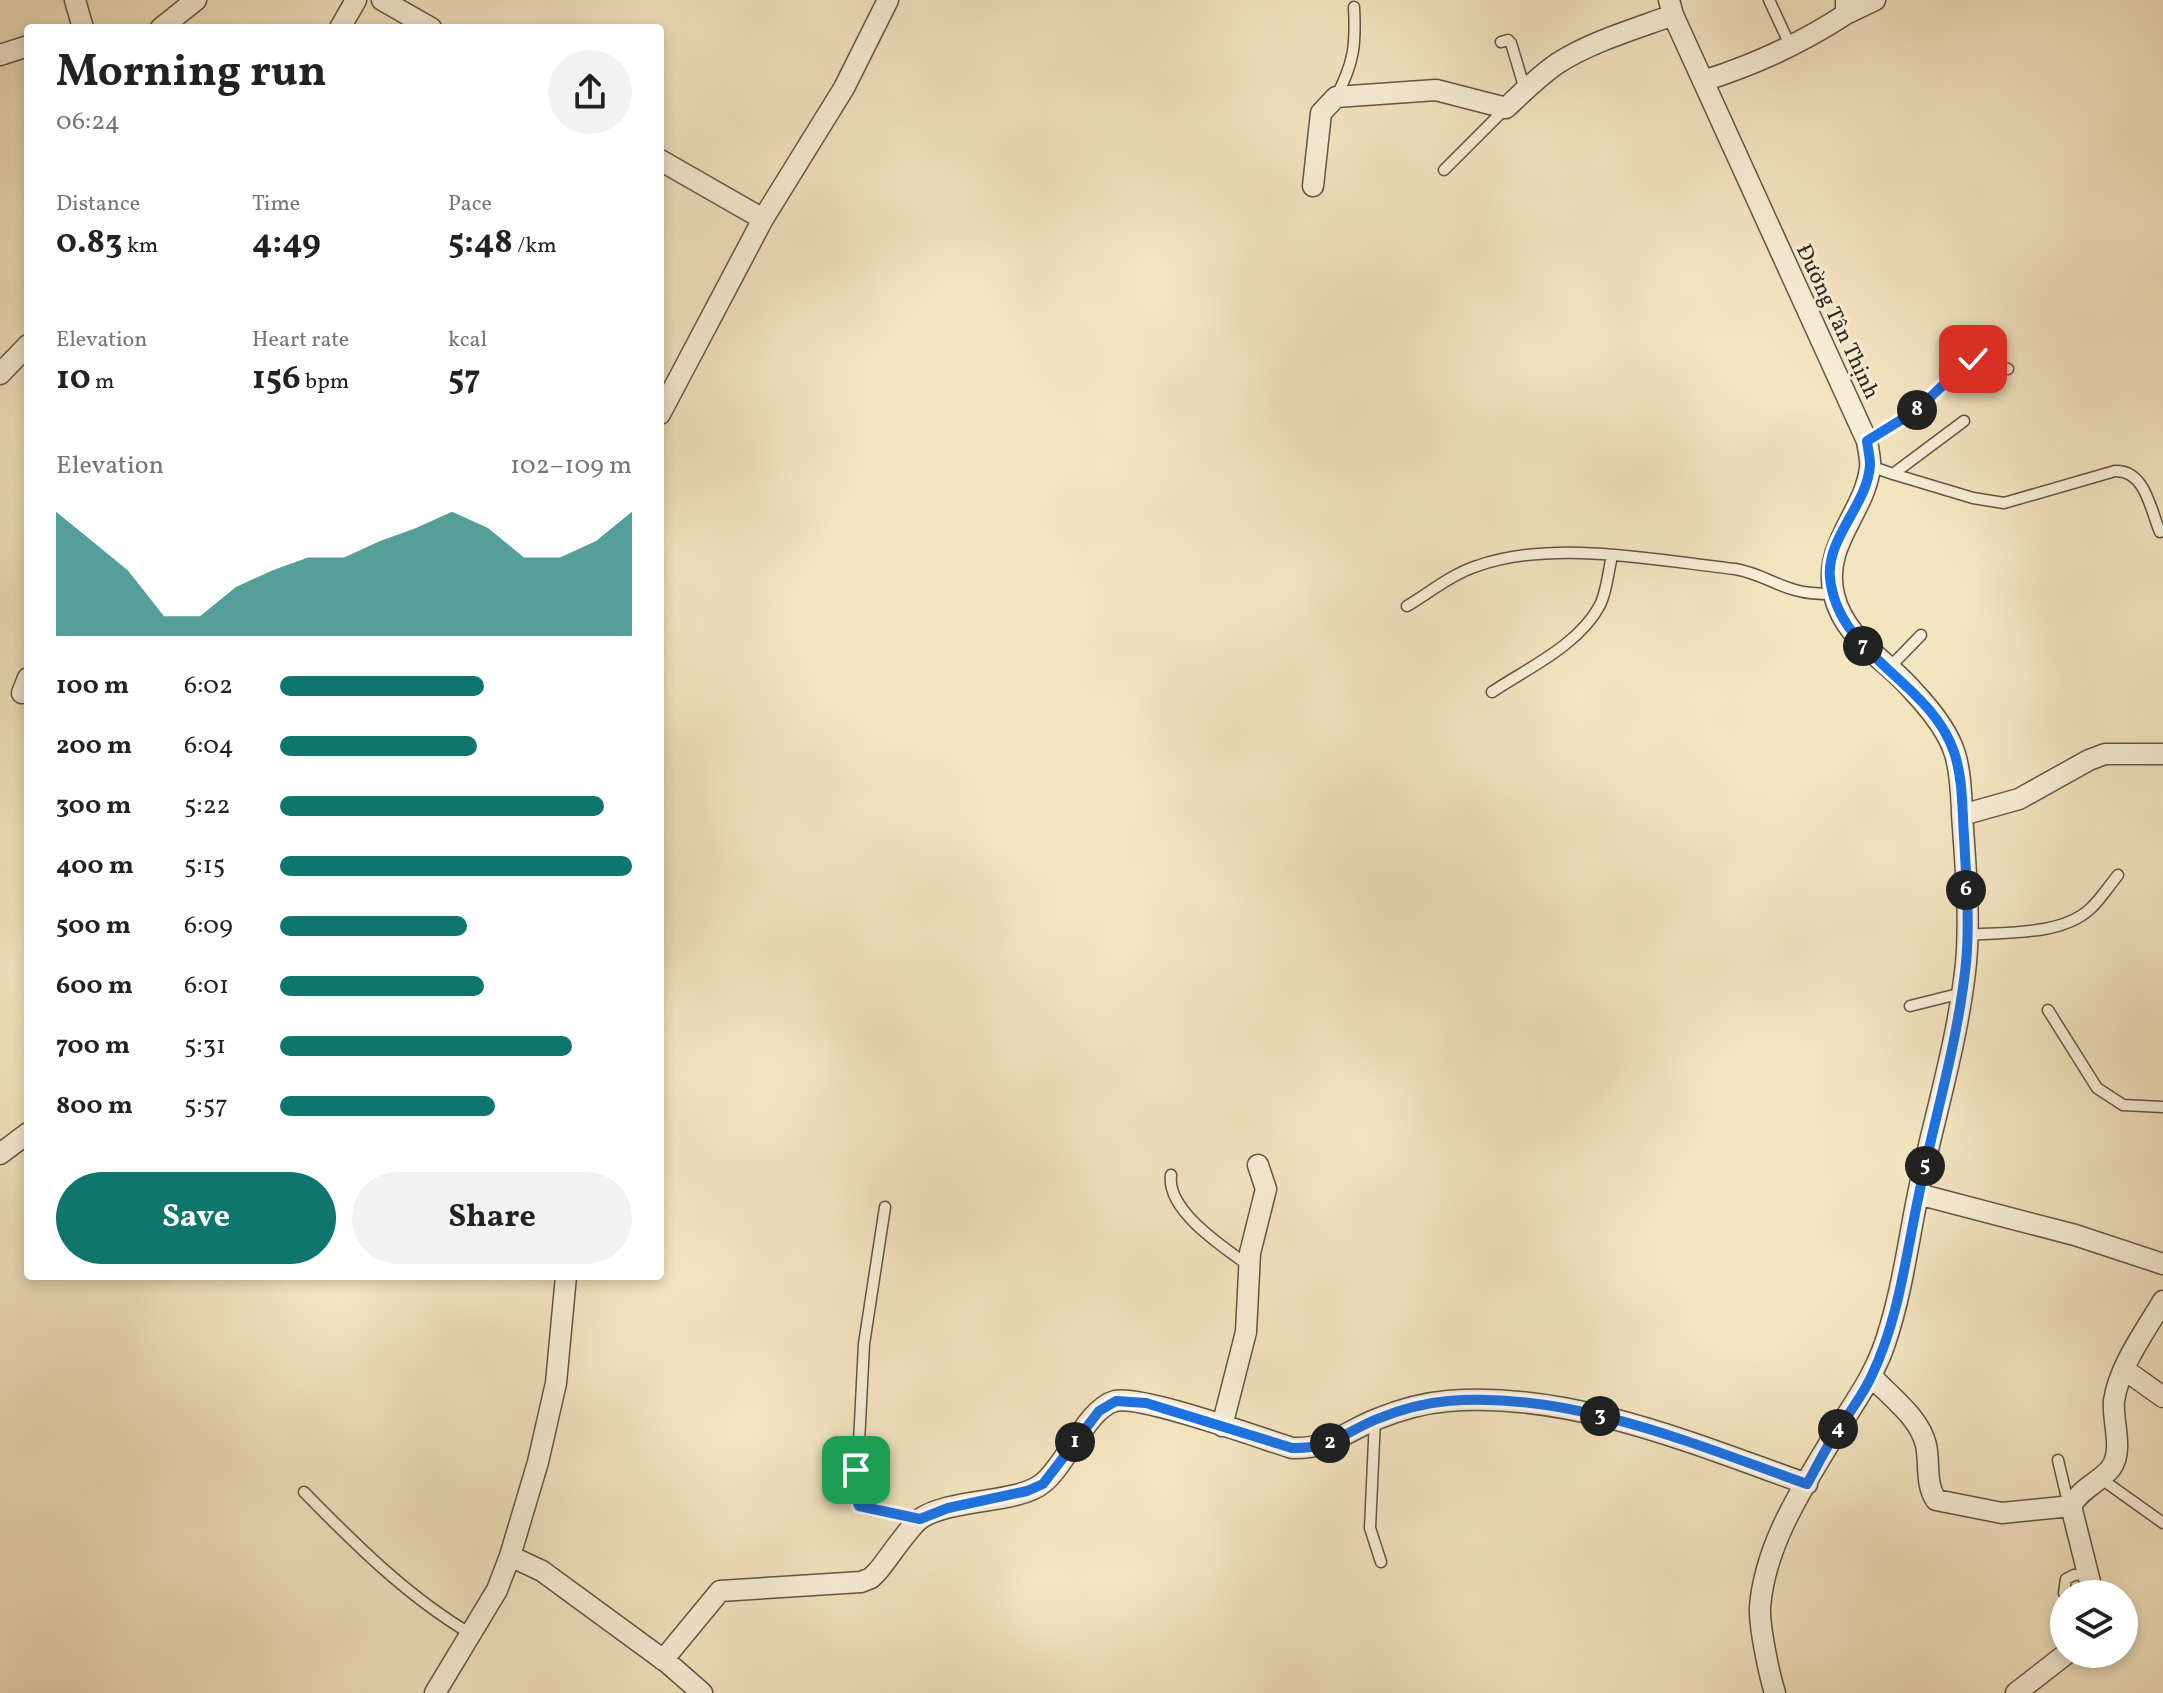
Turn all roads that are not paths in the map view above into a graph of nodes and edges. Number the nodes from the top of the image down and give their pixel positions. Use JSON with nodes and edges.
{"nodes":[{"id":1,"x":75,"y":0,"type":"edge"},
{"id":2,"x":196,"y":0,"type":"edge"},
{"id":3,"x":356,"y":0,"type":"edge"},
{"id":4,"x":382,"y":0,"type":"edge"},
{"id":5,"x":888,"y":0,"type":"edge"},
{"id":6,"x":1769,"y":0,"type":"edge"},
{"id":7,"x":1875,"y":0,"type":"edge"},
{"id":8,"x":1354,"y":7,"type":"dead end"},
{"id":9,"x":1671,"y":7,"type":"edge"},
{"id":10,"x":1846,"y":7,"type":"edge"},
{"id":11,"x":82,"y":24,"type":"edge"},
{"id":12,"x":166,"y":24,"type":"edge"},
{"id":13,"x":342,"y":24,"type":"edge"},
{"id":14,"x":424,"y":24,"type":"edge"},
{"id":15,"x":1501,"y":42,"type":"dead end"},
{"id":16,"x":1790,"y":45,"type":"junction"},
{"id":17,"x":24,"y":47,"type":"edge"},
{"id":18,"x":0,"y":55,"type":"edge"},
{"id":19,"x":1703,"y":81,"type":"junction"},
{"id":20,"x":1525,"y":90,"type":"junction"},
{"id":21,"x":1336,"y":97,"type":"junction"},
{"id":22,"x":1506,"y":108,"type":"junction"},
{"id":23,"x":664,"y":162,"type":"edge"},
{"id":24,"x":1444,"y":170,"type":"dead end"},
{"id":25,"x":1313,"y":186,"type":"dead end"},
{"id":26,"x":763,"y":219,"type":"junction"},
{"id":27,"x":24,"y":349,"type":"edge"},
{"id":28,"x":2008,"y":369,"type":"dead end"},
{"id":29,"x":0,"y":374,"type":"edge"},
{"id":30,"x":664,"y":406,"type":"edge"},
{"id":31,"x":1964,"y":421,"type":"dead end"},
{"id":32,"x":1867,"y":441,"type":"junction"},
{"id":33,"x":1870,"y":466,"type":"junction"},
{"id":34,"x":1893,"y":474,"type":"junction"},
{"id":35,"x":2160,"y":532,"type":"dead end"},
{"id":36,"x":1612,"y":556,"type":"junction"},
{"id":37,"x":1834,"y":594,"type":"junction"},
{"id":38,"x":1407,"y":606,"type":"dead end"},
{"id":39,"x":1921,"y":635,"type":"dead end"},
{"id":40,"x":1889,"y":669,"type":"junction"},
{"id":41,"x":1492,"y":692,"type":"dead end"},
{"id":42,"x":2163,"y":754,"type":"edge"},
{"id":43,"x":1962,"y":815,"type":"junction"},
{"id":44,"x":2118,"y":875,"type":"dead end"},
{"id":45,"x":1966,"y":935,"type":"junction"},
{"id":46,"x":1962,"y":993,"type":"junction"},
{"id":47,"x":1910,"y":1006,"type":"dead end"},
{"id":48,"x":2048,"y":1010,"type":"dead end"},
{"id":49,"x":2163,"y":1107,"type":"edge"},
{"id":50,"x":24,"y":1136,"type":"edge"},
{"id":51,"x":0,"y":1154,"type":"edge"},
{"id":52,"x":1258,"y":1165,"type":"dead end"},
{"id":53,"x":1171,"y":1175,"type":"dead end"},
{"id":54,"x":1918,"y":1194,"type":"junction"},
{"id":55,"x":885,"y":1207,"type":"dead end"},
{"id":56,"x":2163,"y":1264,"type":"edge"},
{"id":57,"x":1248,"y":1265,"type":"junction"},
{"id":58,"x":566,"y":1280,"type":"edge"},
{"id":59,"x":2163,"y":1301,"type":"edge"},
{"id":60,"x":2125,"y":1370,"type":"junction"},
{"id":61,"x":1872,"y":1377,"type":"junction"},
{"id":62,"x":2163,"y":1397,"type":"edge"},
{"id":63,"x":1375,"y":1419,"type":"junction"},
{"id":64,"x":1222,"y":1426,"type":"junction"},
{"id":65,"x":2058,"y":1460,"type":"dead end"},
{"id":66,"x":2099,"y":1477,"type":"junction"},
{"id":67,"x":1807,"y":1484,"type":"junction"},
{"id":68,"x":304,"y":1492,"type":"dead end"},
{"id":69,"x":2072,"y":1504,"type":"junction"},
{"id":70,"x":920,"y":1519,"type":"junction"},
{"id":71,"x":2163,"y":1523,"type":"edge"},
{"id":72,"x":510,"y":1556,"type":"junction"},
{"id":73,"x":1381,"y":1562,"type":"dead end"},
{"id":74,"x":2066,"y":1580,"type":"edge"},
{"id":75,"x":2083,"y":1580,"type":"edge"},
{"id":76,"x":2090,"y":1580,"type":"edge"},
{"id":77,"x":471,"y":1634,"type":"junction"},
{"id":78,"x":663,"y":1660,"type":"junction"},
{"id":79,"x":2050,"y":1666,"type":"edge"},
{"id":80,"x":435,"y":1693,"type":"edge"},
{"id":81,"x":702,"y":1693,"type":"edge"},
{"id":82,"x":1775,"y":1693,"type":"edge"},
{"id":83,"x":2016,"y":1693,"type":"edge"}],
"edges":[{"from":1,"to":11,"type":"street"},
{"from":2,"to":12,"type":"street"},
{"from":3,"to":13,"type":"street"},
{"from":4,"to":14,"type":"street"},
{"from":5,"to":26,"type":"street"},
{"from":6,"to":16,"type":"lane"},
{"from":7,"to":10,"type":"street"},
{"from":8,"to":21,"type":"lane"},
{"from":9,"to":19,"type":"street","name":"Đường Tân Thịnh"},
{"from":9,"to":20,"type":"street"},
{"from":10,"to":16,"type":"street"},
{"from":15,"to":20,"type":"lane"},
{"from":16,"to":19,"type":"street"},
{"from":17,"to":18,"type":"street"},
{"from":19,"to":32,"type":"street","name":"Đường Tân Thịnh"},
{"from":20,"to":22,"type":"street"},
{"from":21,"to":22,"type":"street"},
{"from":21,"to":25,"type":"street"},
{"from":22,"to":24,"type":"lane"},
{"from":23,"to":26,"type":"street"},
{"from":26,"to":30,"type":"street"},
{"from":27,"to":29,"type":"street"},
{"from":28,"to":32,"type":"lane"},
{"from":31,"to":34,"type":"lane"},
{"from":32,"to":33,"type":"street","name":"Đường Tân Thịnh"},
{"from":33,"to":34,"type":"lane"},
{"from":33,"to":37,"type":"street","name":"Đường Tân Thịnh"},
{"from":34,"to":35,"type":"lane"},
{"from":36,"to":37,"type":"lane"},
{"from":36,"to":38,"type":"lane"},
{"from":36,"to":41,"type":"lane"},
{"from":37,"to":40,"type":"street","name":"Đường Tân Thịnh"},
{"from":39,"to":40,"type":"lane"},
{"from":40,"to":43,"type":"street","name":"Đường Tân Thịnh"},
{"from":42,"to":43,"type":"street"},
{"from":43,"to":45,"type":"street","name":"Đường Tân Thịnh"},
{"from":44,"to":45,"type":"lane"},
{"from":45,"to":46,"type":"street","name":"Đường Tân Thịnh"},
{"from":46,"to":47,"type":"lane"},
{"from":46,"to":54,"type":"street","name":"Đường Tân Thịnh"},
{"from":48,"to":49,"type":"lane"},
{"from":50,"to":51,"type":"street"},
{"from":52,"to":57,"type":"street"},
{"from":53,"to":57,"type":"lane"},
{"from":54,"to":56,"type":"street"},
{"from":54,"to":61,"type":"street","name":"Đường Tân Thịnh"},
{"from":55,"to":70,"type":"lane"},
{"from":57,"to":64,"type":"street"},
{"from":58,"to":72,"type":"street"},
{"from":59,"to":60,"type":"street"},
{"from":60,"to":62,"type":"street"},
{"from":60,"to":66,"type":"street"},
{"from":61,"to":67,"type":"street","name":"Đường Tân Thịnh"},
{"from":61,"to":69,"type":"street"},
{"from":63,"to":64,"type":"street"},
{"from":63,"to":67,"type":"street"},
{"from":63,"to":73,"type":"lane"},
{"from":64,"to":70,"type":"street"},
{"from":65,"to":69,"type":"lane"},
{"from":66,"to":69,"type":"street"},
{"from":66,"to":71,"type":"lane"},
{"from":67,"to":82,"type":"street","name":"Đường Tân Thịnh"},
{"from":68,"to":77,"type":"lane"},
{"from":69,"to":76,"type":"street"},
{"from":70,"to":78,"type":"street"},
{"from":72,"to":77,"type":"street"},
{"from":72,"to":78,"type":"street"},
{"from":74,"to":75,"type":"lane"},
{"from":77,"to":80,"type":"street"},
{"from":78,"to":81,"type":"street"},
{"from":79,"to":83,"type":"street"}]}
